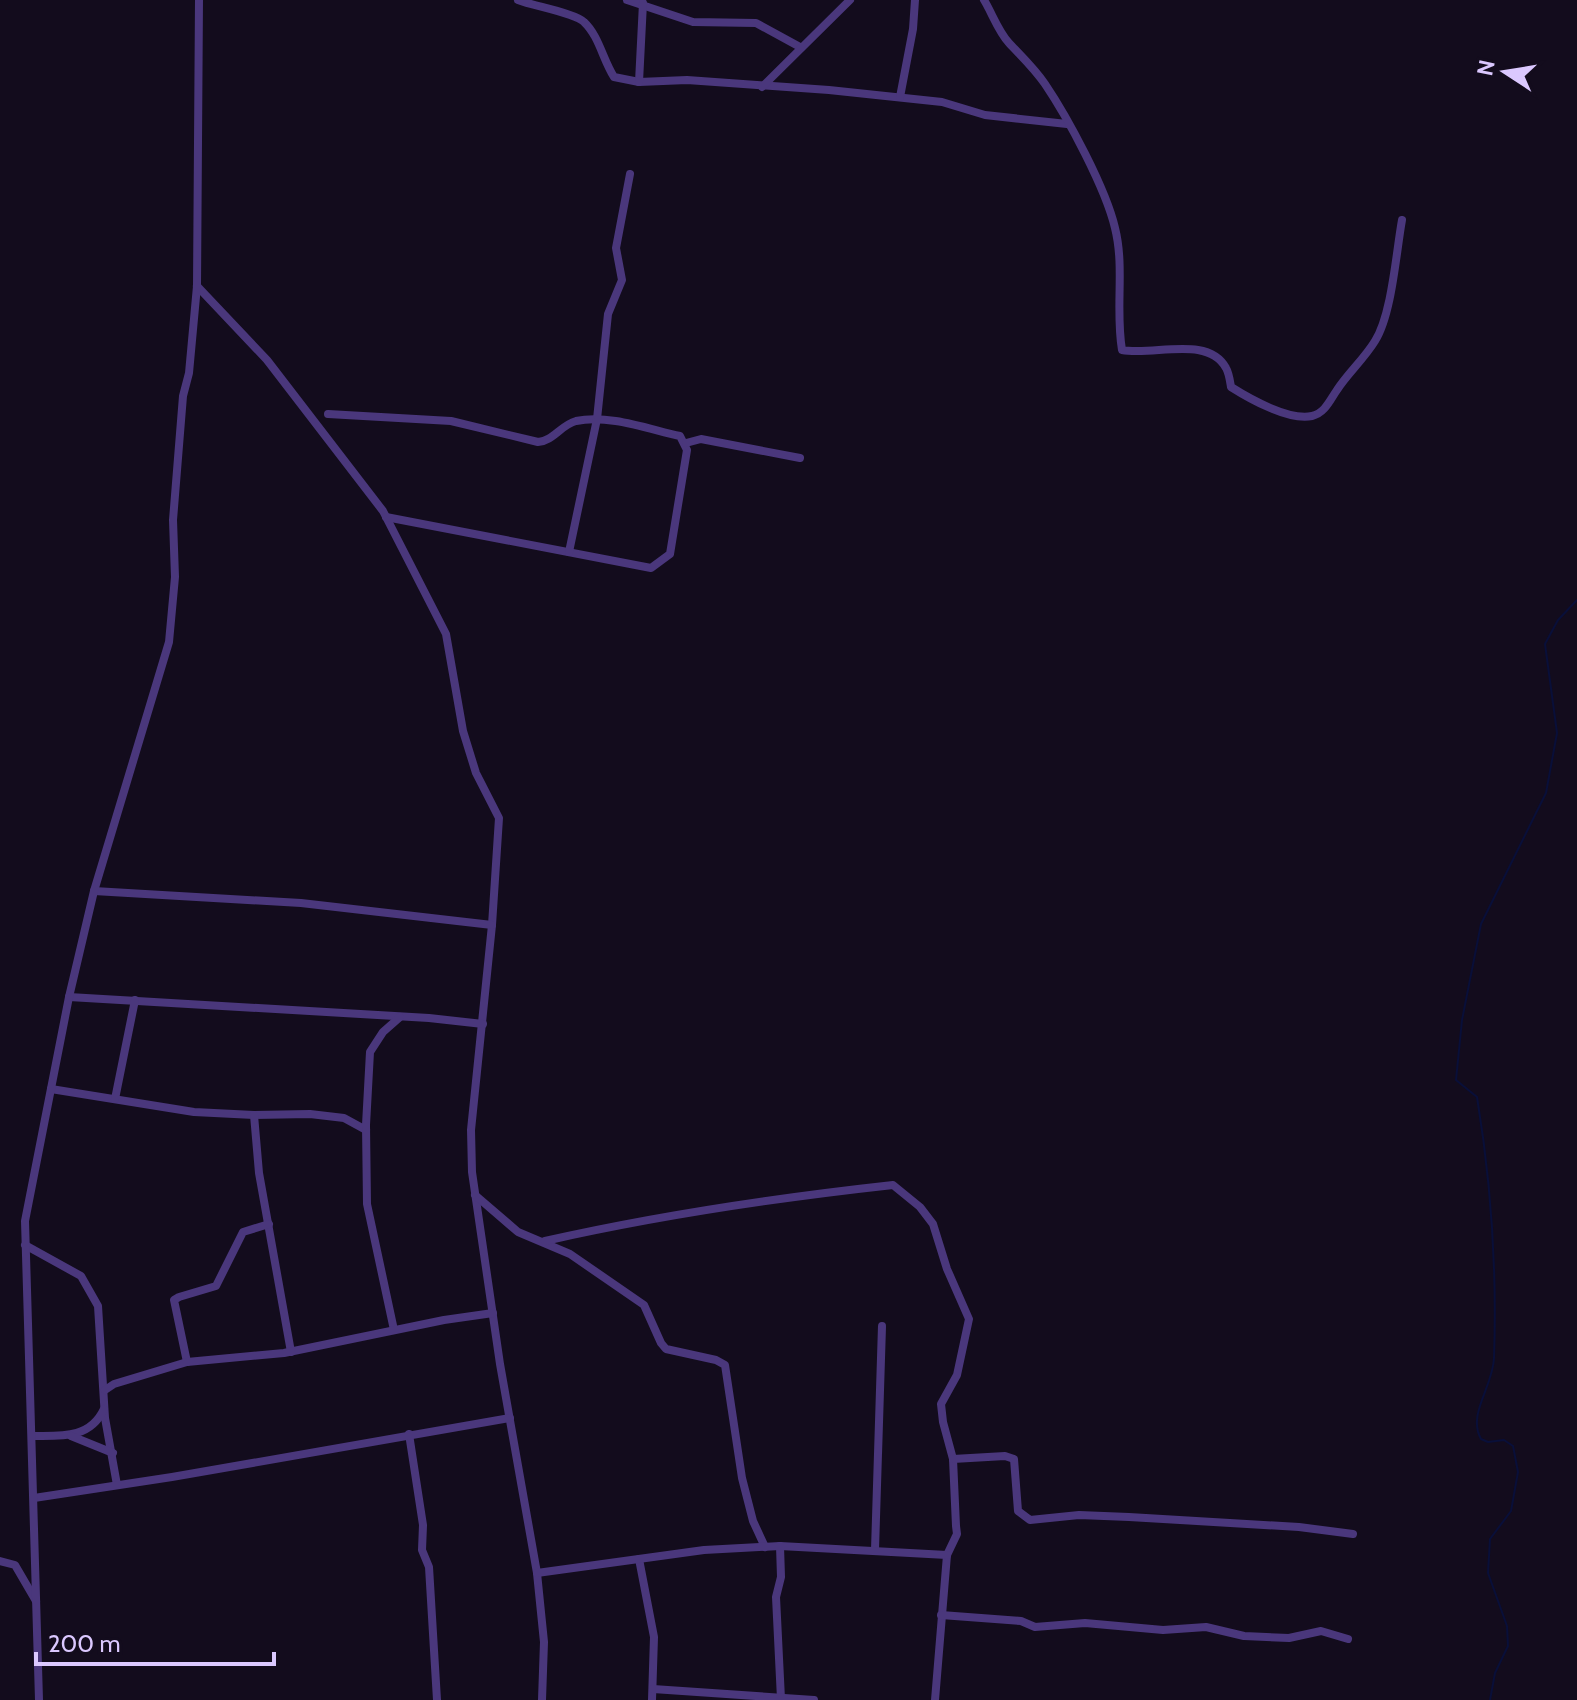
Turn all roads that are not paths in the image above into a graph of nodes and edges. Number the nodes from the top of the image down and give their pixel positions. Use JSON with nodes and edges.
{"nodes":[{"id":1,"x":199,"y":0,"type":"edge"},
{"id":2,"x":518,"y":0,"type":"edge"},
{"id":3,"x":627,"y":0,"type":"edge"},
{"id":4,"x":850,"y":0,"type":"edge"},
{"id":5,"x":915,"y":0,"type":"edge"},
{"id":6,"x":984,"y":0,"type":"edge"},
{"id":7,"x":643,"y":2,"type":"edge"},
{"id":8,"x":800,"y":47,"type":"junction"},
{"id":9,"x":639,"y":82,"type":"junction"},
{"id":10,"x":762,"y":87,"type":"junction"},
{"id":11,"x":900,"y":97,"type":"junction"},
{"id":12,"x":1067,"y":124,"type":"junction"},
{"id":13,"x":630,"y":174,"type":"dead end"},
{"id":14,"x":1402,"y":220,"type":"dead end"},
{"id":15,"x":197,"y":286,"type":"junction"},
{"id":16,"x":328,"y":414,"type":"dead end"},
{"id":17,"x":597,"y":419,"type":"junction"},
{"id":18,"x":686,"y":443,"type":"junction"},
{"id":19,"x":800,"y":458,"type":"dead end"},
{"id":20,"x":386,"y":517,"type":"junction"},
{"id":21,"x":569,"y":552,"type":"junction"},
{"id":22,"x":94,"y":891,"type":"junction"},
{"id":23,"x":492,"y":925,"type":"junction"},
{"id":24,"x":69,"y":997,"type":"junction"},
{"id":25,"x":135,"y":1000,"type":"junction"},
{"id":26,"x":400,"y":1017,"type":"junction"},
{"id":27,"x":483,"y":1024,"type":"junction"},
{"id":28,"x":51,"y":1089,"type":"junction"},
{"id":29,"x":115,"y":1099,"type":"junction"},
{"id":30,"x":254,"y":1115,"type":"junction"},
{"id":31,"x":366,"y":1130,"type":"junction"},
{"id":32,"x":475,"y":1195,"type":"junction"},
{"id":33,"x":269,"y":1224,"type":"junction"},
{"id":34,"x":545,"y":1241,"type":"junction"},
{"id":35,"x":25,"y":1245,"type":"junction"},
{"id":36,"x":493,"y":1313,"type":"junction"},
{"id":37,"x":882,"y":1326,"type":"dead end"},
{"id":38,"x":394,"y":1330,"type":"junction"},
{"id":39,"x":291,"y":1352,"type":"junction"},
{"id":40,"x":187,"y":1362,"type":"junction"},
{"id":41,"x":105,"y":1390,"type":"junction"},
{"id":42,"x":104,"y":1408,"type":"junction"},
{"id":43,"x":510,"y":1418,"type":"junction"},
{"id":44,"x":409,"y":1434,"type":"junction"},
{"id":45,"x":32,"y":1436,"type":"junction"},
{"id":46,"x":71,"y":1436,"type":"junction"},
{"id":47,"x":113,"y":1453,"type":"junction"},
{"id":48,"x":953,"y":1459,"type":"junction"},
{"id":49,"x":117,"y":1485,"type":"junction"},
{"id":50,"x":34,"y":1498,"type":"junction"},
{"id":51,"x":1353,"y":1534,"type":"dead end"},
{"id":52,"x":780,"y":1546,"type":"junction"},
{"id":53,"x":765,"y":1547,"type":"junction"},
{"id":54,"x":875,"y":1550,"type":"junction"},
{"id":55,"x":947,"y":1555,"type":"junction"},
{"id":56,"x":639,"y":1559,"type":"junction"},
{"id":57,"x":0,"y":1561,"type":"edge"},
{"id":58,"x":537,"y":1573,"type":"junction"},
{"id":59,"x":37,"y":1601,"type":"junction"},
{"id":60,"x":941,"y":1615,"type":"junction"},
{"id":61,"x":1348,"y":1639,"type":"dead end"},
{"id":62,"x":653,"y":1689,"type":"junction"},
{"id":63,"x":781,"y":1699,"type":"edge"},
{"id":64,"x":39,"y":1700,"type":"edge"},
{"id":65,"x":437,"y":1700,"type":"edge"},
{"id":66,"x":542,"y":1700,"type":"edge"},
{"id":67,"x":652,"y":1700,"type":"edge"},
{"id":68,"x":814,"y":1700,"type":"edge"},
{"id":69,"x":935,"y":1700,"type":"edge"}],
"edges":[{"from":1,"to":15,"type":"street"},
{"from":2,"to":9,"type":"street"},
{"from":3,"to":7,"type":"street"},
{"from":4,"to":8,"type":"street"},
{"from":5,"to":11,"type":"street"},
{"from":6,"to":12,"type":"street"},
{"from":7,"to":8,"type":"street"},
{"from":7,"to":9,"type":"street"},
{"from":8,"to":10,"type":"street"},
{"from":9,"to":10,"type":"street"},
{"from":10,"to":11,"type":"street"},
{"from":11,"to":12,"type":"street"},
{"from":12,"to":14,"type":"street"},
{"from":13,"to":17,"type":"street"},
{"from":15,"to":20,"type":"street"},
{"from":15,"to":22,"type":"street"},
{"from":16,"to":17,"type":"street"},
{"from":17,"to":18,"type":"street"},
{"from":17,"to":21,"type":"street"},
{"from":18,"to":19,"type":"street"},
{"from":18,"to":21,"type":"street"},
{"from":20,"to":21,"type":"street"},
{"from":20,"to":23,"type":"street"},
{"from":22,"to":23,"type":"street"},
{"from":22,"to":24,"type":"street"},
{"from":23,"to":27,"type":"street"},
{"from":24,"to":25,"type":"street"},
{"from":24,"to":28,"type":"street"},
{"from":25,"to":26,"type":"street"},
{"from":25,"to":29,"type":"street"},
{"from":26,"to":27,"type":"street"},
{"from":26,"to":31,"type":"street"},
{"from":27,"to":32,"type":"street"},
{"from":28,"to":29,"type":"street"},
{"from":28,"to":35,"type":"street"},
{"from":29,"to":30,"type":"street"},
{"from":30,"to":31,"type":"street"},
{"from":30,"to":33,"type":"street"},
{"from":31,"to":38,"type":"street"},
{"from":32,"to":34,"type":"street"},
{"from":32,"to":36,"type":"street"},
{"from":33,"to":39,"type":"street"},
{"from":33,"to":40,"type":"street"},
{"from":34,"to":48,"type":"street"},
{"from":34,"to":53,"type":"street"},
{"from":35,"to":41,"type":"street"},
{"from":35,"to":45,"type":"street"},
{"from":36,"to":38,"type":"street"},
{"from":36,"to":43,"type":"street"},
{"from":37,"to":54,"type":"street"},
{"from":38,"to":39,"type":"street"},
{"from":39,"to":40,"type":"street"},
{"from":40,"to":41,"type":"street"},
{"from":41,"to":42,"type":"street"},
{"from":42,"to":46,"type":"street"},
{"from":42,"to":47,"type":"street"},
{"from":43,"to":44,"type":"street"},
{"from":43,"to":58,"type":"street"},
{"from":44,"to":49,"type":"street"},
{"from":44,"to":65,"type":"street"},
{"from":45,"to":46,"type":"street"},
{"from":45,"to":50,"type":"street"},
{"from":46,"to":47,"type":"street"},
{"from":47,"to":49,"type":"street"},
{"from":48,"to":51,"type":"street"},
{"from":48,"to":55,"type":"street"},
{"from":49,"to":50,"type":"street"},
{"from":50,"to":59,"type":"street"},
{"from":52,"to":53,"type":"street"},
{"from":52,"to":54,"type":"street"},
{"from":52,"to":63,"type":"street"},
{"from":53,"to":56,"type":"street"},
{"from":54,"to":55,"type":"street"},
{"from":55,"to":60,"type":"street"},
{"from":56,"to":58,"type":"street"},
{"from":56,"to":62,"type":"street"},
{"from":57,"to":59,"type":"street"},
{"from":58,"to":66,"type":"street"},
{"from":59,"to":64,"type":"street"},
{"from":60,"to":61,"type":"street"},
{"from":60,"to":69,"type":"street"},
{"from":62,"to":63,"type":"street"},
{"from":62,"to":67,"type":"street"},
{"from":63,"to":68,"type":"street"}]}
